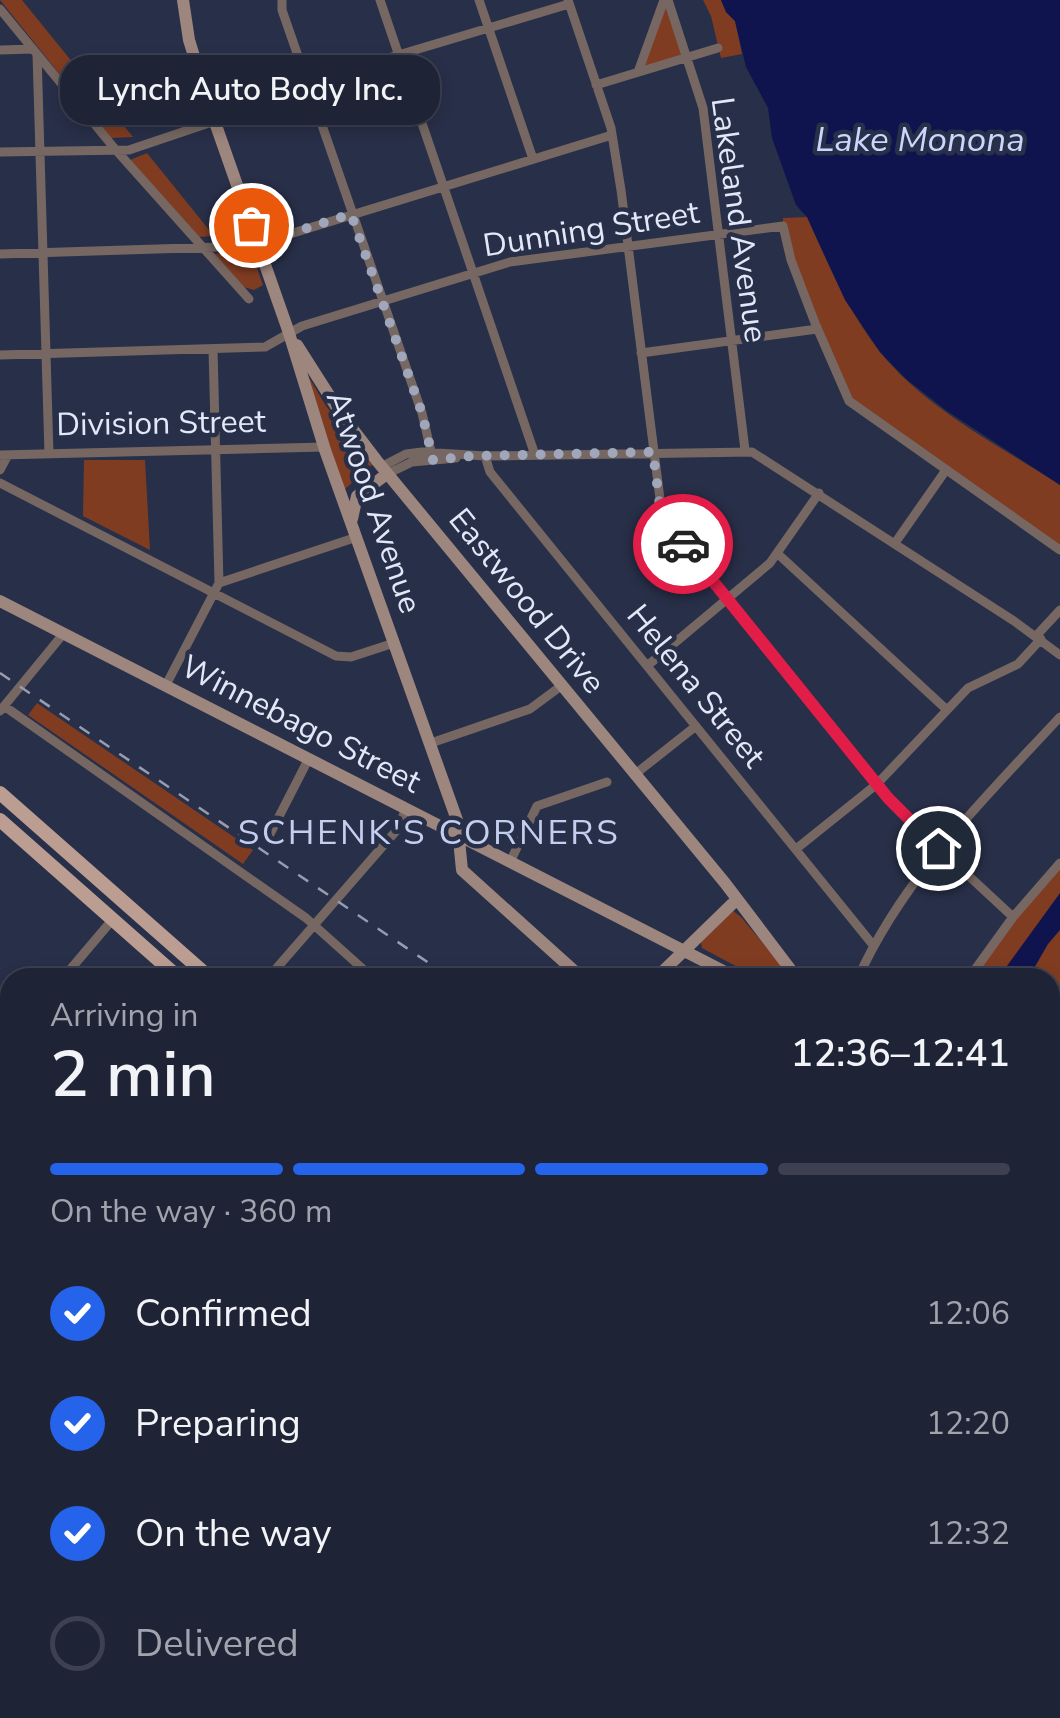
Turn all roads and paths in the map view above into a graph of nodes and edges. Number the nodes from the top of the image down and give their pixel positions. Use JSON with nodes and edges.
{"nodes":[{"id":1,"x":182,"y":0,"type":"edge"},
{"id":2,"x":282,"y":0,"type":"edge"},
{"id":3,"x":380,"y":0,"type":"edge"},
{"id":4,"x":479,"y":0,"type":"edge"},
{"id":5,"x":666,"y":0,"type":"edge"},
{"id":6,"x":568,"y":2,"type":"edge"},
{"id":7,"x":0,"y":9,"type":"edge"},
{"id":8,"x":486,"y":29,"type":"junction"},
{"id":9,"x":718,"y":48,"type":"dead end"},
{"id":10,"x":0,"y":50,"type":"edge"},
{"id":11,"x":35,"y":51,"type":"junction"},
{"id":12,"x":397,"y":56,"type":"junction"},
{"id":13,"x":685,"y":58,"type":"junction"},
{"id":14,"x":638,"y":72,"type":"junction"},
{"id":15,"x":307,"y":82,"type":"junction"},
{"id":16,"x":596,"y":85,"type":"junction"},
{"id":17,"x":213,"y":116,"type":"junction"},
{"id":18,"x":612,"y":135,"type":"junction"},
{"id":19,"x":115,"y":149,"type":"junction"},
{"id":20,"x":40,"y":151,"type":"junction"},
{"id":21,"x":0,"y":152,"type":"edge"},
{"id":22,"x":533,"y":159,"type":"junction"},
{"id":23,"x":443,"y":186,"type":"junction"},
{"id":24,"x":351,"y":214,"type":"junction"},
{"id":25,"x":718,"y":234,"type":"junction"},
{"id":26,"x":257,"y":244,"type":"junction"},
{"id":27,"x":628,"y":245,"type":"junction"},
{"id":28,"x":203,"y":249,"type":"junction"},
{"id":29,"x":43,"y":253,"type":"junction"},
{"id":30,"x":0,"y":254,"type":"edge"},
{"id":31,"x":472,"y":274,"type":"junction"},
{"id":32,"x":249,"y":299,"type":"dead end"},
{"id":33,"x":381,"y":301,"type":"junction"},
{"id":34,"x":817,"y":329,"type":"junction"},
{"id":35,"x":290,"y":333,"type":"junction"},
{"id":36,"x":732,"y":341,"type":"junction"},
{"id":37,"x":213,"y":349,"type":"junction"},
{"id":38,"x":45,"y":354,"type":"junction"},
{"id":39,"x":642,"y":354,"type":"junction"},
{"id":40,"x":0,"y":355,"type":"edge"},
{"id":41,"x":324,"y":447,"type":"junction"},
{"id":42,"x":214,"y":450,"type":"junction"},
{"id":43,"x":745,"y":450,"type":"junction"},
{"id":44,"x":653,"y":452,"type":"junction"},
{"id":45,"x":49,"y":454,"type":"junction"},
{"id":46,"x":4,"y":455,"type":"edge"},
{"id":47,"x":535,"y":455,"type":"junction"},
{"id":48,"x":432,"y":456,"type":"junction"},
{"id":49,"x":485,"y":456,"type":"junction"},
{"id":50,"x":0,"y":470,"type":"edge"},
{"id":51,"x":384,"y":470,"type":"junction"},
{"id":52,"x":946,"y":470,"type":"junction"},
{"id":53,"x":0,"y":482,"type":"edge"},
{"id":54,"x":818,"y":493,"type":"junction"},
{"id":55,"x":351,"y":518,"type":"junction"},
{"id":56,"x":357,"y":536,"type":"junction"},
{"id":57,"x":895,"y":543,"type":"junction"},
{"id":58,"x":1060,"y":550,"type":"edge"},
{"id":59,"x":778,"y":554,"type":"junction"},
{"id":60,"x":217,"y":587,"type":"junction"},
{"id":61,"x":727,"y":598,"type":"junction"},
{"id":62,"x":0,"y":600,"type":"edge"},
{"id":63,"x":1060,"y":610,"type":"edge"},
{"id":64,"x":64,"y":633,"type":"junction"},
{"id":65,"x":1039,"y":637,"type":"junction"},
{"id":66,"x":394,"y":643,"type":"junction"},
{"id":67,"x":1060,"y":655,"type":"edge"},
{"id":68,"x":647,"y":666,"type":"junction"},
{"id":69,"x":166,"y":685,"type":"junction"},
{"id":70,"x":561,"y":686,"type":"junction"},
{"id":71,"x":2,"y":708,"type":"edge"},
{"id":72,"x":946,"y":709,"type":"junction"},
{"id":73,"x":1060,"y":718,"type":"edge"},
{"id":74,"x":696,"y":726,"type":"junction"},
{"id":75,"x":431,"y":744,"type":"junction"},
{"id":76,"x":308,"y":760,"type":"junction"},
{"id":77,"x":634,"y":775,"type":"junction"},
{"id":78,"x":607,"y":782,"type":"dead end"},
{"id":79,"x":877,"y":784,"type":"junction"},
{"id":80,"x":0,"y":792,"type":"edge"},
{"id":81,"x":406,"y":810,"type":"junction"},
{"id":82,"x":0,"y":820,"type":"edge"},
{"id":83,"x":269,"y":836,"type":"dead end"},
{"id":84,"x":458,"y":836,"type":"junction"},
{"id":85,"x":938,"y":848,"type":"junction"},
{"id":86,"x":796,"y":849,"type":"junction"},
{"id":87,"x":697,"y":852,"type":"junction"},
{"id":88,"x":510,"y":862,"type":"junction"},
{"id":89,"x":1060,"y":863,"type":"edge"},
{"id":90,"x":732,"y":904,"type":"junction"},
{"id":91,"x":1013,"y":917,"type":"junction"},
{"id":92,"x":113,"y":919,"type":"junction"},
{"id":93,"x":313,"y":925,"type":"junction"},
{"id":94,"x":873,"y":945,"type":"junction"},
{"id":95,"x":773,"y":948,"type":"junction"},
{"id":96,"x":682,"y":951,"type":"junction"},
{"id":97,"x":75,"y":968,"type":"edge"},
{"id":98,"x":167,"y":968,"type":"edge"},
{"id":99,"x":199,"y":968,"type":"edge"},
{"id":100,"x":276,"y":968,"type":"edge"},
{"id":101,"x":362,"y":968,"type":"edge"},
{"id":102,"x":571,"y":968,"type":"edge"},
{"id":103,"x":666,"y":968,"type":"edge"},
{"id":104,"x":717,"y":968,"type":"edge"},
{"id":105,"x":790,"y":968,"type":"edge"},
{"id":106,"x":863,"y":968,"type":"edge"},
{"id":107,"x":977,"y":968,"type":"edge"}],
"edges":[{"from":1,"to":17,"type":"street","name":"Atwood Avenue"},
{"from":2,"to":15,"type":"street"},
{"from":3,"to":12,"type":"street"},
{"from":4,"to":8,"type":"street"},
{"from":5,"to":13,"type":"street","name":"Lakeland Avenue"},
{"from":5,"to":14,"type":"street","name":"Lakeland Avenue"},
{"from":6,"to":8,"type":"street"},
{"from":6,"to":16,"type":"street"},
{"from":7,"to":11,"type":"street"},
{"from":8,"to":12,"type":"street"},
{"from":8,"to":22,"type":"street"},
{"from":9,"to":13,"type":"street"},
{"from":10,"to":11,"type":"street"},
{"from":11,"to":19,"type":"street"},
{"from":11,"to":20,"type":"street"},
{"from":12,"to":15,"type":"street"},
{"from":12,"to":23,"type":"street"},
{"from":13,"to":14,"type":"street"},
{"from":13,"to":25,"type":"street","name":"Lakeland Avenue"},
{"from":14,"to":16,"type":"street"},
{"from":15,"to":17,"type":"street"},
{"from":15,"to":24,"type":"street"},
{"from":16,"to":18,"type":"street"},
{"from":17,"to":19,"type":"street"},
{"from":17,"to":26,"type":"street","name":"Atwood Avenue"},
{"from":18,"to":22,"type":"street"},
{"from":18,"to":27,"type":"street"},
{"from":19,"to":20,"type":"street"},
{"from":19,"to":28,"type":"street"},
{"from":20,"to":21,"type":"street"},
{"from":20,"to":29,"type":"street"},
{"from":22,"to":23,"type":"street"},
{"from":23,"to":24,"type":"street"},
{"from":23,"to":31,"type":"street"},
{"from":24,"to":26,"type":"street"},
{"from":24,"to":33,"type":"street"},
{"from":25,"to":27,"type":"street","name":"Dunning Street"},
{"from":25,"to":34,"type":"street","name":"Dunning Street"},
{"from":25,"to":36,"type":"street","name":"Lakeland Avenue"},
{"from":26,"to":28,"type":"street"},
{"from":26,"to":35,"type":"street","name":"Atwood Avenue"},
{"from":27,"to":31,"type":"street","name":"Dunning Street"},
{"from":27,"to":39,"type":"street"},
{"from":28,"to":29,"type":"street"},
{"from":28,"to":32,"type":"street"},
{"from":29,"to":30,"type":"street"},
{"from":29,"to":38,"type":"street"},
{"from":31,"to":33,"type":"street","name":"Dunning Street"},
{"from":31,"to":47,"type":"street"},
{"from":33,"to":35,"type":"street","name":"Dunning Street"},
{"from":33,"to":48,"type":"street"},
{"from":34,"to":36,"type":"street"},
{"from":34,"to":52,"type":"street"},
{"from":35,"to":37,"type":"street","name":"Dunning Street"},
{"from":35,"to":41,"type":"street","name":"Atwood Avenue"},
{"from":35,"to":51,"type":"street","name":"Eastwood Drive"},
{"from":36,"to":39,"type":"street"},
{"from":36,"to":43,"type":"street","name":"Lakeland Avenue"},
{"from":37,"to":38,"type":"street","name":"Dunning Street"},
{"from":37,"to":42,"type":"street"},
{"from":38,"to":40,"type":"street","name":"Dunning Street"},
{"from":38,"to":45,"type":"street"},
{"from":39,"to":44,"type":"street"},
{"from":41,"to":42,"type":"street","name":"Division Street"},
{"from":41,"to":55,"type":"street","name":"Atwood Avenue"},
{"from":42,"to":45,"type":"street","name":"Division Street"},
{"from":42,"to":60,"type":"street"},
{"from":43,"to":44,"type":"street"},
{"from":43,"to":54,"type":"street"},
{"from":44,"to":47,"type":"street"},
{"from":44,"to":61,"type":"street"},
{"from":45,"to":46,"type":"street","name":"Division Street"},
{"from":46,"to":50,"type":"street"},
{"from":47,"to":49,"type":"street"},
{"from":48,"to":49,"type":"street"},
{"from":48,"to":51,"type":"street"},
{"from":49,"to":68,"type":"street","name":"Helena Street"},
{"from":51,"to":55,"type":"street"},
{"from":51,"to":70,"type":"street","name":"Eastwood Drive"},
{"from":52,"to":57,"type":"street"},
{"from":52,"to":58,"type":"street"},
{"from":53,"to":60,"type":"street"},
{"from":54,"to":57,"type":"street"},
{"from":54,"to":59,"type":"street"},
{"from":55,"to":56,"type":"street","name":"Atwood Avenue"},
{"from":56,"to":60,"type":"street"},
{"from":56,"to":66,"type":"street","name":"Atwood Avenue"},
{"from":57,"to":65,"type":"street"},
{"from":59,"to":61,"type":"street"},
{"from":59,"to":72,"type":"street"},
{"from":60,"to":66,"type":"street"},
{"from":60,"to":69,"type":"street"},
{"from":61,"to":68,"type":"street"},
{"from":61,"to":79,"type":"street"},
{"from":62,"to":64,"type":"street","name":"Winnebago Street"},
{"from":63,"to":65,"type":"street"},
{"from":64,"to":69,"type":"street","name":"Winnebago Street"},
{"from":64,"to":71,"type":"street"},
{"from":65,"to":67,"type":"street"},
{"from":65,"to":72,"type":"street"},
{"from":66,"to":75,"type":"street","name":"Atwood Avenue"},
{"from":68,"to":74,"type":"street","name":"Helena Street"},
{"from":69,"to":76,"type":"street","name":"Winnebago Street"},
{"from":70,"to":75,"type":"street"},
{"from":70,"to":77,"type":"street","name":"Eastwood Drive"},
{"from":71,"to":93,"type":"street"},
{"from":72,"to":79,"type":"street"},
{"from":73,"to":85,"type":"street"},
{"from":74,"to":77,"type":"street"},
{"from":74,"to":86,"type":"street","name":"Helena Street"},
{"from":75,"to":84,"type":"street","name":"Atwood Avenue"},
{"from":76,"to":81,"type":"street","name":"Winnebago Street"},
{"from":76,"to":83,"type":"street"},
{"from":77,"to":87,"type":"street","name":"Eastwood Drive"},
{"from":78,"to":88,"type":"street"},
{"from":79,"to":85,"type":"street"},
{"from":79,"to":86,"type":"street"},
{"from":80,"to":99,"type":"main road"},
{"from":81,"to":84,"type":"street","name":"Winnebago Street"},
{"from":81,"to":93,"type":"street"},
{"from":82,"to":92,"type":"main road"},
{"from":84,"to":88,"type":"street","name":"Winnebago Street"},
{"from":84,"to":102,"type":"street","name":"Atwood Avenue"},
{"from":85,"to":91,"type":"street"},
{"from":85,"to":94,"type":"street"},
{"from":86,"to":94,"type":"street","name":"Helena Street"},
{"from":87,"to":90,"type":"street","name":"Eastwood Drive"},
{"from":87,"to":95,"type":"street","name":"Eastwood Drive"},
{"from":88,"to":96,"type":"street","name":"Winnebago Street"},
{"from":89,"to":91,"type":"street"},
{"from":90,"to":95,"type":"street","name":"Eastwood Drive"},
{"from":90,"to":96,"type":"street"},
{"from":91,"to":107,"type":"street"},
{"from":92,"to":97,"type":"street"},
{"from":92,"to":98,"type":"main road"},
{"from":93,"to":100,"type":"street"},
{"from":93,"to":101,"type":"street"},
{"from":94,"to":106,"type":"street"},
{"from":95,"to":105,"type":"street","name":"Eastwood Drive"},
{"from":96,"to":103,"type":"street"},
{"from":96,"to":104,"type":"street","name":"Winnebago Street"}]}
